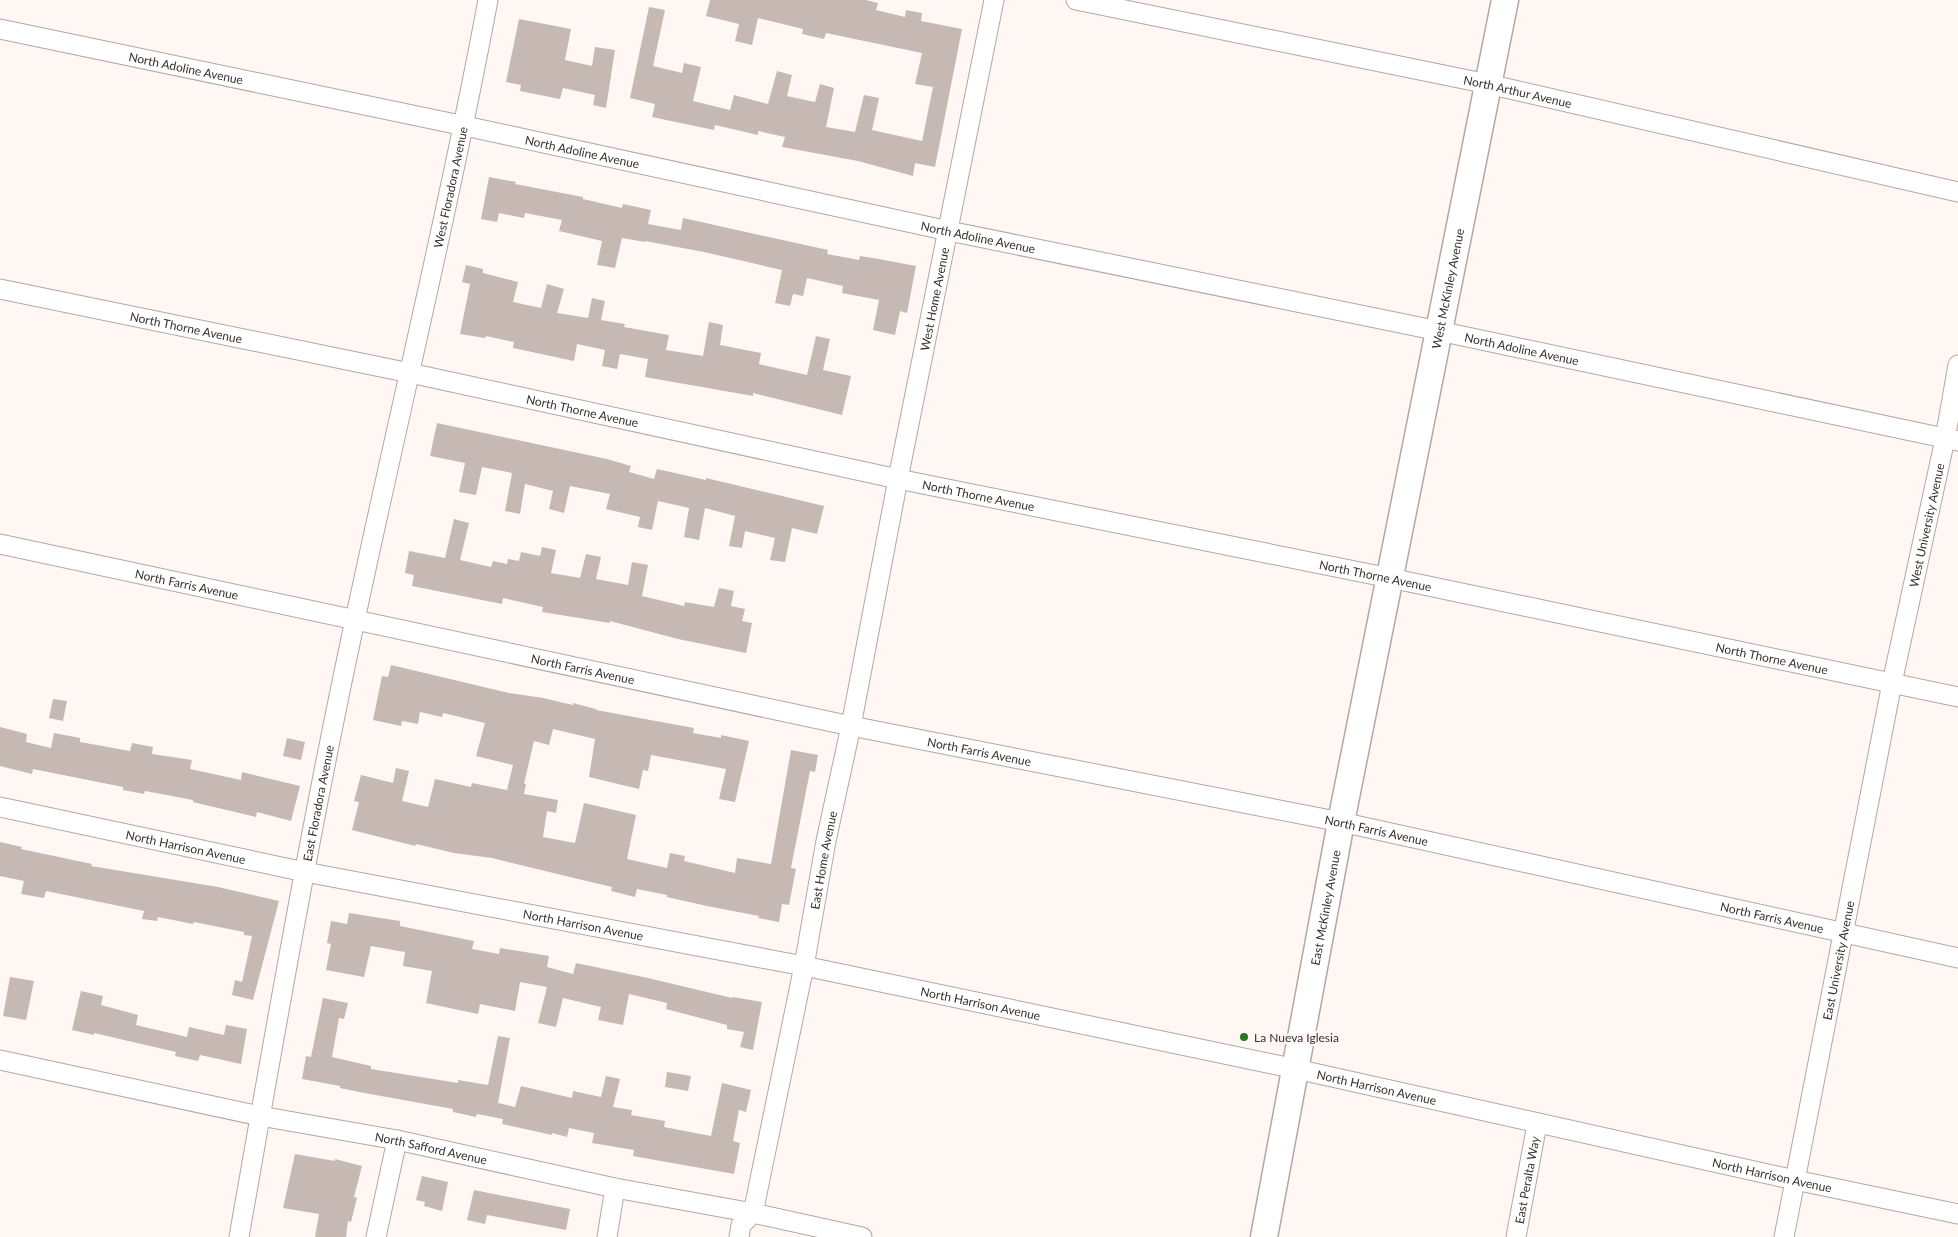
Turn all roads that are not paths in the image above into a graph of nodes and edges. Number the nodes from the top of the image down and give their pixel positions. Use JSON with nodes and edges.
{"nodes":[{"id":1,"x":488,"y":0,"type":"edge"},
{"id":2,"x":994,"y":0,"type":"edge"},
{"id":3,"x":1076,"y":0,"type":"edge"},
{"id":4,"x":1505,"y":0,"type":"edge"},
{"id":5,"x":0,"y":29,"type":"edge"},
{"id":6,"x":1488,"y":84,"type":"junction"},
{"id":7,"x":464,"y":126,"type":"junction"},
{"id":8,"x":1958,"y":192,"type":"edge"},
{"id":9,"x":949,"y":231,"type":"junction"},
{"id":10,"x":0,"y":289,"type":"edge"},
{"id":11,"x":1439,"y":331,"type":"junction"},
{"id":12,"x":1958,"y":365,"type":"edge"},
{"id":13,"x":410,"y":373,"type":"junction"},
{"id":14,"x":1951,"y":440,"type":"edge"},
{"id":15,"x":898,"y":479,"type":"junction"},
{"id":16,"x":0,"y":544,"type":"edge"},
{"id":17,"x":1390,"y":578,"type":"junction"},
{"id":18,"x":355,"y":621,"type":"junction"},
{"id":19,"x":1892,"y":683,"type":"junction"},
{"id":20,"x":1958,"y":697,"type":"edge"},
{"id":21,"x":851,"y":726,"type":"junction"},
{"id":22,"x":0,"y":807,"type":"edge"},
{"id":23,"x":1341,"y":822,"type":"junction"},
{"id":24,"x":305,"y":872,"type":"junction"},
{"id":25,"x":1844,"y":934,"type":"junction"},
{"id":26,"x":1958,"y":958,"type":"edge"},
{"id":27,"x":804,"y":966,"type":"junction"},
{"id":28,"x":0,"y":1060,"type":"edge"},
{"id":29,"x":1296,"y":1069,"type":"junction"},
{"id":30,"x":260,"y":1116,"type":"junction"},
{"id":31,"x":1537,"y":1124,"type":"junction"},
{"id":32,"x":397,"y":1140,"type":"junction"},
{"id":33,"x":1795,"y":1180,"type":"junction"},
{"id":34,"x":616,"y":1188,"type":"junction"},
{"id":35,"x":753,"y":1213,"type":"junction"},
{"id":36,"x":1958,"y":1214,"type":"edge"},
{"id":37,"x":239,"y":1237,"type":"edge"},
{"id":38,"x":376,"y":1237,"type":"edge"},
{"id":39,"x":607,"y":1237,"type":"edge"},
{"id":40,"x":739,"y":1237,"type":"edge"},
{"id":41,"x":862,"y":1237,"type":"edge"},
{"id":42,"x":1264,"y":1237,"type":"edge"},
{"id":43,"x":1516,"y":1237,"type":"edge"},
{"id":44,"x":1784,"y":1237,"type":"edge"}],
"edges":[{"from":1,"to":7,"type":"street","name":"West Floradora Avenue"},
{"from":2,"to":9,"type":"street","name":"West Home Avenue"},
{"from":3,"to":6,"type":"street","name":"North Arthur Avenue"},
{"from":4,"to":6,"type":"main road","name":"West McKinley Avenue"},
{"from":5,"to":7,"type":"street","name":"North Adoline Avenue"},
{"from":6,"to":8,"type":"street","name":"North Arthur Avenue"},
{"from":6,"to":11,"type":"main road","name":"West McKinley Avenue"},
{"from":7,"to":9,"type":"street","name":"North Adoline Avenue"},
{"from":7,"to":13,"type":"street","name":"West Floradora Avenue"},
{"from":9,"to":11,"type":"street","name":"North Adoline Avenue"},
{"from":9,"to":15,"type":"street","name":"West Home Avenue"},
{"from":10,"to":13,"type":"street","name":"North Thorne Avenue"},
{"from":11,"to":14,"type":"street","name":"North Adoline Avenue"},
{"from":11,"to":17,"type":"main road","name":"West McKinley Avenue"},
{"from":12,"to":14,"type":"street","name":"West University Avenue"},
{"from":13,"to":15,"type":"street","name":"North Thorne Avenue"},
{"from":13,"to":18,"type":"street","name":"East Floradora Avenue"},
{"from":14,"to":19,"type":"street","name":"West University Avenue"},
{"from":15,"to":17,"type":"street","name":"North Thorne Avenue"},
{"from":15,"to":21,"type":"street","name":"East Home Avenue"},
{"from":16,"to":18,"type":"street","name":"North Farris Avenue"},
{"from":17,"to":19,"type":"street","name":"North Thorne Avenue"},
{"from":17,"to":23,"type":"main road","name":"East McKinley Avenue"},
{"from":18,"to":21,"type":"street","name":"North Farris Avenue"},
{"from":18,"to":24,"type":"street","name":"East Floradora Avenue"},
{"from":19,"to":20,"type":"street","name":"North Thorne Avenue"},
{"from":19,"to":25,"type":"street","name":"East University Avenue"},
{"from":21,"to":23,"type":"street","name":"North Farris Avenue"},
{"from":21,"to":27,"type":"street","name":"East Home Avenue"},
{"from":22,"to":24,"type":"street","name":"North Harrison Avenue"},
{"from":23,"to":25,"type":"street","name":"North Farris Avenue"},
{"from":23,"to":29,"type":"main road","name":"East McKinley Avenue"},
{"from":24,"to":27,"type":"street","name":"North Harrison Avenue"},
{"from":24,"to":30,"type":"street","name":"East Floradora Avenue"},
{"from":25,"to":26,"type":"street","name":"North Farris Avenue"},
{"from":25,"to":33,"type":"street","name":"East University Avenue"},
{"from":27,"to":29,"type":"street","name":"North Harrison Avenue"},
{"from":27,"to":35,"type":"street","name":"East Home Avenue"},
{"from":28,"to":30,"type":"street","name":"North Safford Avenue"},
{"from":29,"to":31,"type":"street","name":"North Harrison Avenue"},
{"from":29,"to":42,"type":"main road","name":"East McKinley Avenue"},
{"from":30,"to":32,"type":"street","name":"North Safford Avenue"},
{"from":30,"to":37,"type":"street","name":"East Floradora Avenue"},
{"from":31,"to":33,"type":"street","name":"North Harrison Avenue"},
{"from":31,"to":43,"type":"street","name":"East Peralta Way"},
{"from":32,"to":34,"type":"street","name":"North Safford Avenue"},
{"from":32,"to":38,"type":"street"},
{"from":33,"to":36,"type":"street","name":"North Harrison Avenue"},
{"from":33,"to":44,"type":"street","name":"East University Avenue"},
{"from":34,"to":35,"type":"street","name":"North Safford Avenue"},
{"from":34,"to":39,"type":"street"},
{"from":35,"to":40,"type":"street","name":"East Home Avenue"},
{"from":35,"to":41,"type":"street","name":"North Safford Avenue"}]}
